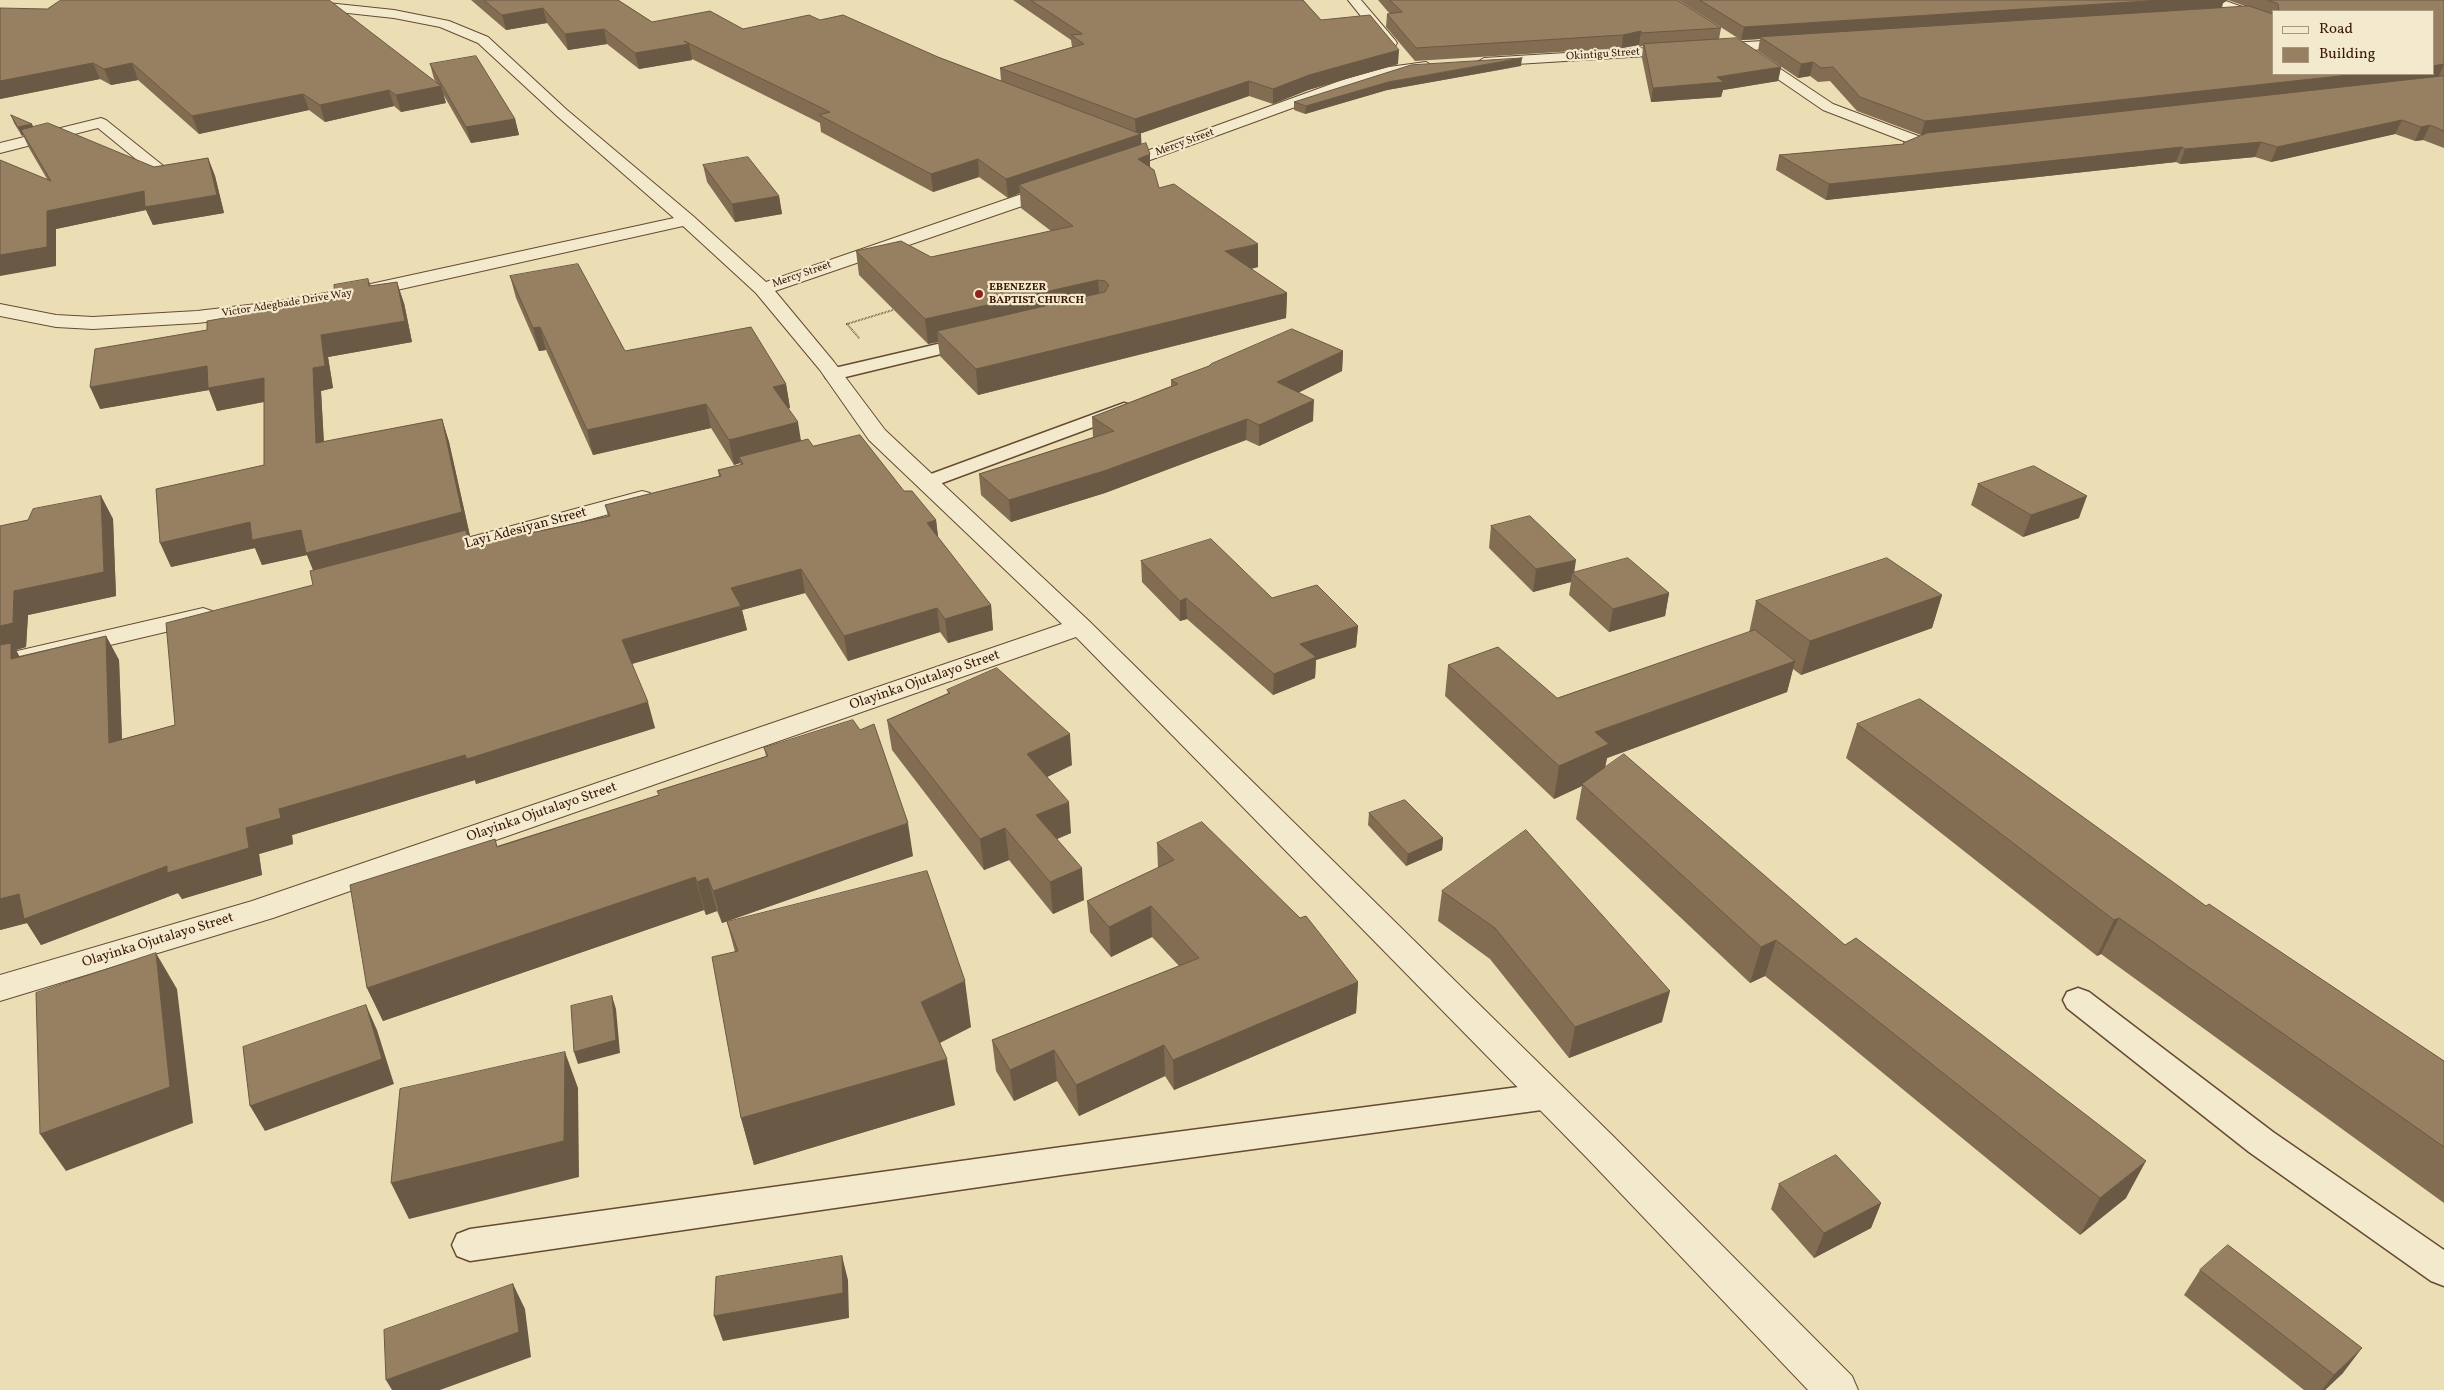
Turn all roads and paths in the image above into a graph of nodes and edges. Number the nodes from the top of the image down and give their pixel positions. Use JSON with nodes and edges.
{"nodes":[{"id":1,"x":264,"y":0,"type":"edge"},
{"id":2,"x":1354,"y":0,"type":"edge"},
{"id":3,"x":2211,"y":0,"type":"edge"},
{"id":4,"x":331,"y":3,"type":"edge"},
{"id":5,"x":2245,"y":13,"type":"junction"},
{"id":6,"x":2215,"y":15,"type":"edge"},
{"id":7,"x":2272,"y":23,"type":"edge"},
{"id":8,"x":1715,"y":31,"type":"edge"},
{"id":9,"x":1809,"y":42,"type":"edge"},
{"id":10,"x":1740,"y":47,"type":"junction"},
{"id":11,"x":1468,"y":63,"type":"edge"},
{"id":12,"x":1439,"y":65,"type":"edge"},
{"id":13,"x":1410,"y":67,"type":"junction"},
{"id":14,"x":1939,"y":140,"type":"edge"},
{"id":15,"x":1920,"y":142,"type":"junction"},
{"id":16,"x":1143,"y":145,"type":"edge"},
{"id":17,"x":0,"y":148,"type":"edge"},
{"id":18,"x":1902,"y":150,"type":"edge"},
{"id":19,"x":1161,"y":152,"type":"junction"},
{"id":20,"x":1096,"y":174,"type":"edge"},
{"id":21,"x":164,"y":175,"type":"edge"},
{"id":22,"x":1068,"y":184,"type":"edge"},
{"id":23,"x":687,"y":220,"type":"junction"},
{"id":24,"x":763,"y":289,"type":"junction"},
{"id":25,"x":0,"y":310,"type":"edge"},
{"id":26,"x":986,"y":338,"type":"edge"},
{"id":27,"x":833,"y":374,"type":"junction"},
{"id":28,"x":1137,"y":404,"type":"edge"},
{"id":29,"x":927,"y":482,"type":"junction"},
{"id":30,"x":666,"y":492,"type":"edge"},
{"id":31,"x":416,"y":559,"type":"edge"},
{"id":32,"x":224,"y":611,"type":"edge"},
{"id":33,"x":1080,"y":627,"type":"junction"},
{"id":34,"x":0,"y":663,"type":"edge"},
{"id":35,"x":0,"y":988,"type":"edge"},
{"id":36,"x":2078,"y":1000,"type":"dead end"},
{"id":37,"x":1549,"y":1096,"type":"junction"},
{"id":38,"x":470,"y":1245,"type":"dead end"},
{"id":39,"x":2444,"y":1270,"type":"edge"},
{"id":40,"x":1837,"y":1390,"type":"edge"}],
"edges":[{"from":1,"to":4,"type":"street"},
{"from":2,"to":13,"type":"street"},
{"from":3,"to":5,"type":"street"},
{"from":4,"to":23,"type":"street"},
{"from":5,"to":6,"type":"street"},
{"from":5,"to":7,"type":"street"},
{"from":8,"to":10,"type":"street"},
{"from":9,"to":10,"type":"street","name":"Okintigu Street"},
{"from":10,"to":11,"type":"street","name":"Okintigu Street"},
{"from":10,"to":15,"type":"street"},
{"from":12,"to":13,"type":"street"},
{"from":13,"to":19,"type":"street","name":"Mercy Street"},
{"from":14,"to":15,"type":"street"},
{"from":15,"to":18,"type":"street"},
{"from":16,"to":19,"type":"street"},
{"from":17,"to":21,"type":"street"},
{"from":19,"to":20,"type":"street","name":"Mercy Street"},
{"from":22,"to":24,"type":"street","name":"Mercy Street"},
{"from":23,"to":24,"type":"street"},
{"from":23,"to":25,"type":"street","name":"Victor Adegbade Drive Way"},
{"from":24,"to":27,"type":"street"},
{"from":26,"to":27,"type":"lane"},
{"from":27,"to":29,"type":"street"},
{"from":28,"to":29,"type":"lane"},
{"from":29,"to":33,"type":"street"},
{"from":30,"to":31,"type":"street","name":"Layi Adesiyan Street"},
{"from":32,"to":34,"type":"street"},
{"from":33,"to":35,"type":"street","name":"Olayinka Ojutalayo Street"},
{"from":33,"to":37,"type":"street"},
{"from":36,"to":39,"type":"lane"},
{"from":37,"to":38,"type":"lane"},
{"from":37,"to":40,"type":"street"}]}
